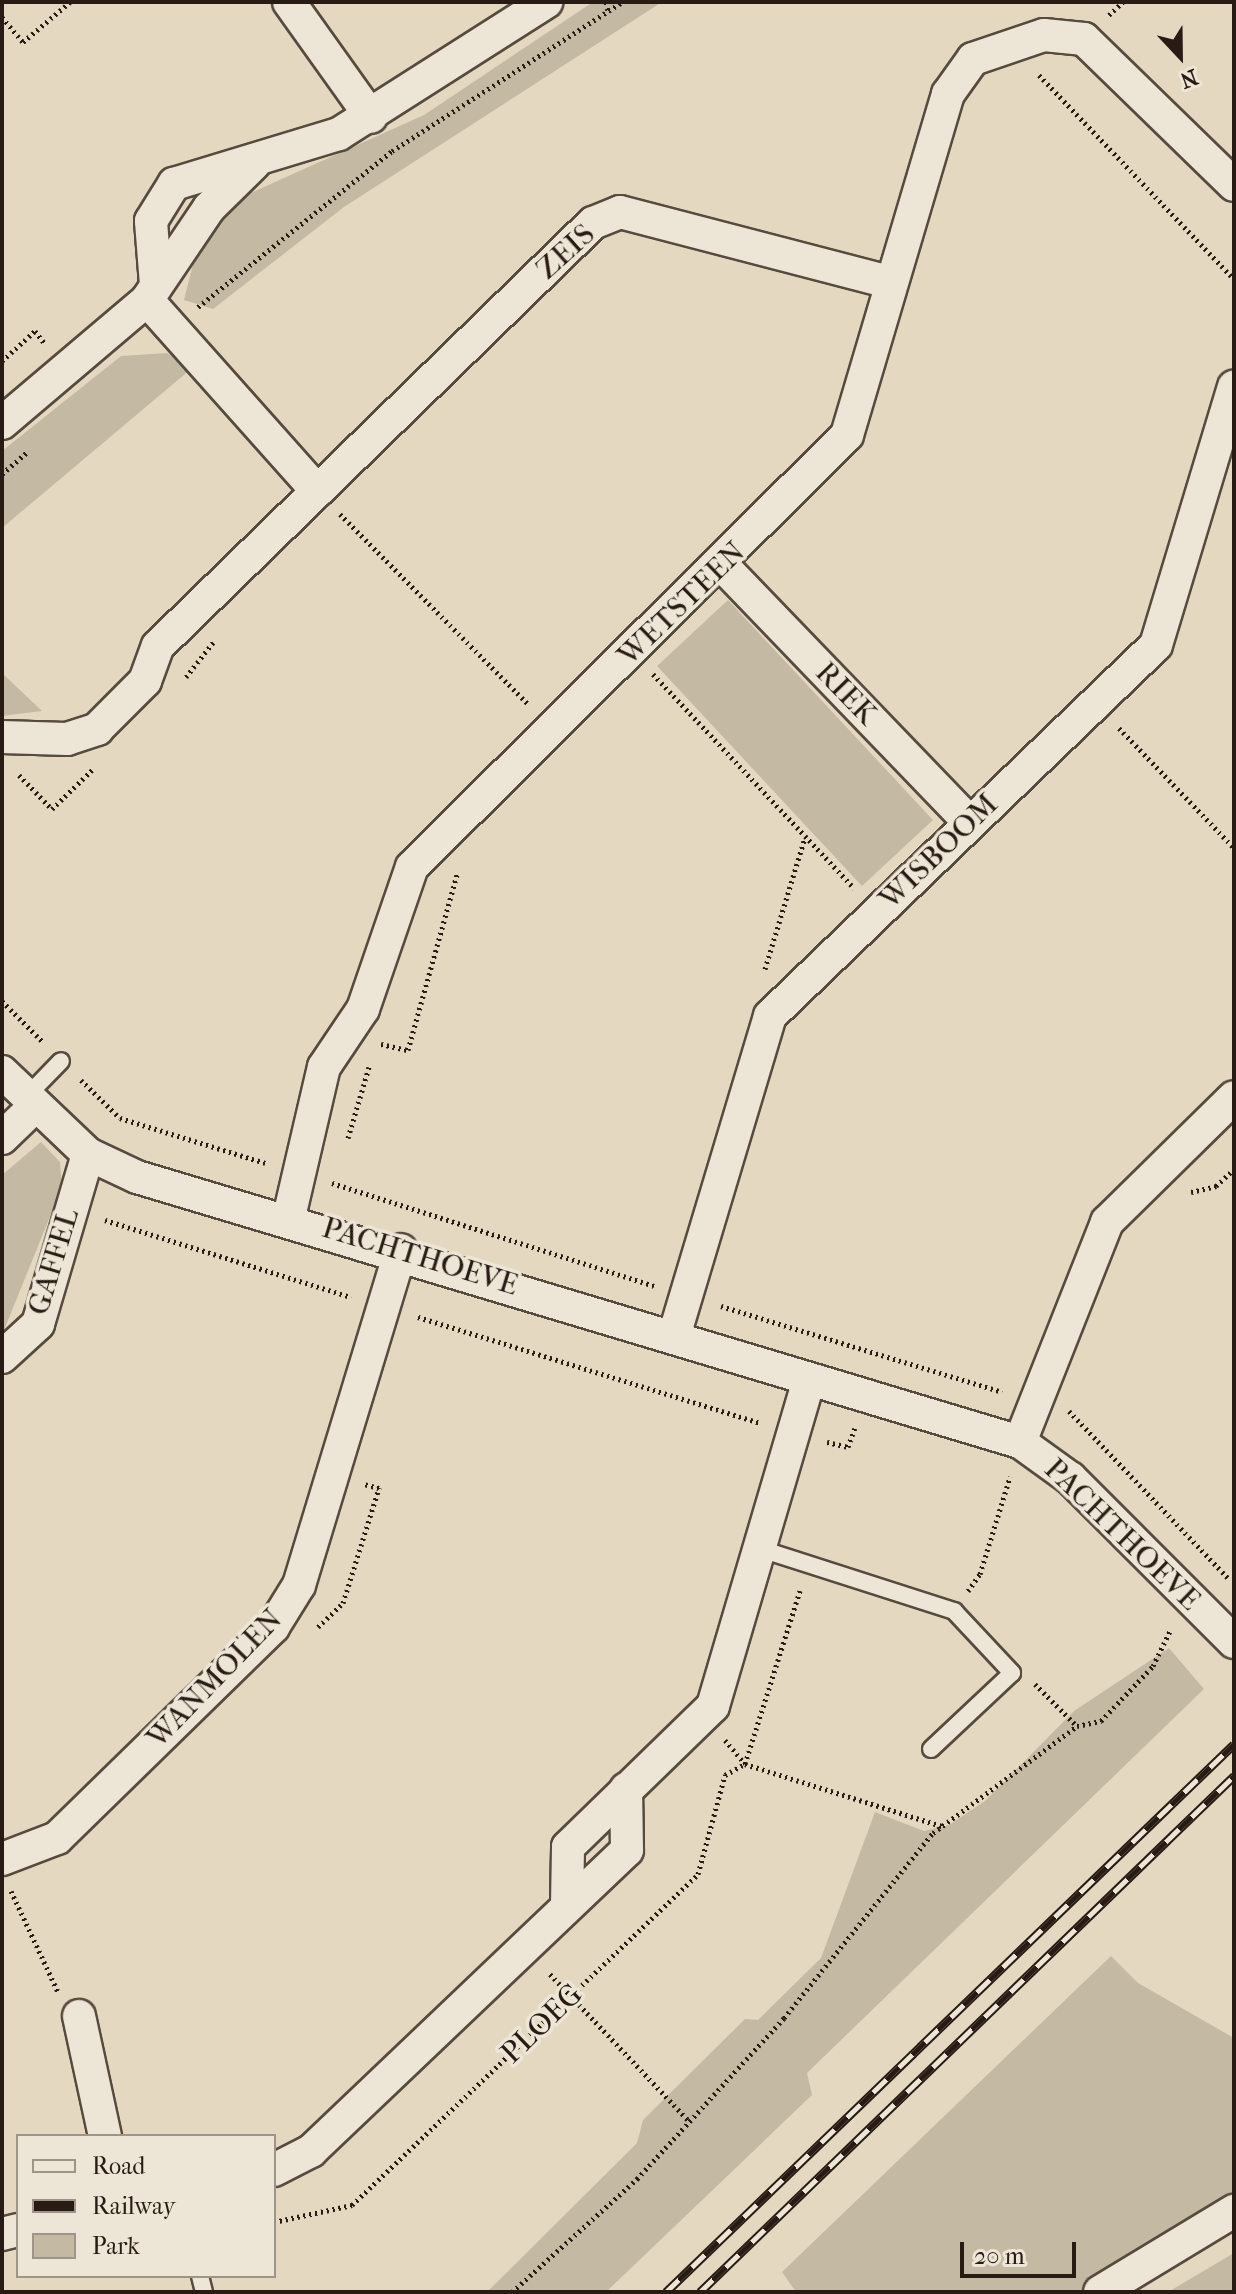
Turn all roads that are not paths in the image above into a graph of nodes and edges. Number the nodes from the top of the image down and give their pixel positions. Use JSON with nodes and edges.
{"nodes":[{"id":1,"x":289,"y":2,"type":"edge"},
{"id":2,"x":546,"y":2,"type":"edge"},
{"id":3,"x":371,"y":117,"type":"junction"},
{"id":4,"x":254,"y":164,"type":"junction"},
{"id":5,"x":1234,"y":185,"type":"edge"},
{"id":6,"x":888,"y":282,"type":"junction"},
{"id":7,"x":152,"y":292,"type":"junction"},
{"id":8,"x":1234,"y":387,"type":"edge"},
{"id":9,"x":2,"y":423,"type":"edge"},
{"id":10,"x":317,"y":491,"type":"junction"},
{"id":11,"x":723,"y":566,"type":"junction"},
{"id":12,"x":2,"y":737,"type":"edge"},
{"id":13,"x":969,"y":822,"type":"junction"},
{"id":14,"x":61,"y":1061,"type":"road end"},
{"id":15,"x":2,"y":1072,"type":"edge"},
{"id":16,"x":1234,"y":1097,"type":"edge"},
{"id":17,"x":31,"y":1102,"type":"junction"},
{"id":18,"x":2,"y":1138,"type":"edge"},
{"id":19,"x":88,"y":1154,"type":"junction"},
{"id":20,"x":289,"y":1217,"type":"junction"},
{"id":21,"x":401,"y":1250,"type":"junction"},
{"id":22,"x":674,"y":1336,"type":"junction"},
{"id":23,"x":2,"y":1357,"type":"edge"},
{"id":24,"x":809,"y":1380,"type":"junction"},
{"id":25,"x":1020,"y":1442,"type":"junction"},
{"id":26,"x":761,"y":1549,"type":"junction"},
{"id":27,"x":1234,"y":1642,"type":"edge"},
{"id":28,"x":931,"y":1749,"type":"dead end"},
{"id":29,"x":626,"y":1789,"type":"junction"},
{"id":30,"x":4,"y":1858,"type":"edge"},
{"id":31,"x":567,"y":1905,"type":"junction"},
{"id":32,"x":79,"y":2016,"type":"road end"},
{"id":33,"x":105,"y":2134,"type":"edge"},
{"id":34,"x":276,"y":2169,"type":"edge"},
{"id":35,"x":1234,"y":2211,"type":"edge"},
{"id":36,"x":1100,"y":2292,"type":"edge"}],
"edges":[{"from":1,"to":3,"type":"street"},
{"from":2,"to":3,"type":"street"},
{"from":3,"to":4,"type":"street"},
{"from":4,"to":7,"type":"street"},
{"from":4,"to":7,"type":"street"},
{"from":5,"to":6,"type":"street","name":"WETSTEEN"},
{"from":6,"to":10,"type":"street","name":"ZEIS"},
{"from":6,"to":11,"type":"street","name":"WETSTEEN"},
{"from":7,"to":9,"type":"street"},
{"from":7,"to":10,"type":"street"},
{"from":8,"to":13,"type":"street","name":"WISBOOM"},
{"from":10,"to":12,"type":"street","name":"ZEIS"},
{"from":11,"to":13,"type":"street","name":"RIEK"},
{"from":11,"to":20,"type":"street","name":"WETSTEEN"},
{"from":13,"to":22,"type":"street","name":"WISBOOM"},
{"from":14,"to":17,"type":"lane"},
{"from":15,"to":17,"type":"street","name":"PACHTHOEVE"},
{"from":16,"to":25,"type":"street"},
{"from":17,"to":18,"type":"street"},
{"from":17,"to":19,"type":"street","name":"PACHTHOEVE"},
{"from":19,"to":20,"type":"street","name":"PACHTHOEVE"},
{"from":19,"to":23,"type":"street","name":"GAFFEL"},
{"from":20,"to":21,"type":"street","name":"PACHTHOEVE"},
{"from":21,"to":22,"type":"street","name":"PACHTHOEVE"},
{"from":21,"to":30,"type":"street","name":"WANMOLEN"},
{"from":22,"to":24,"type":"street","name":"PACHTHOEVE"},
{"from":24,"to":25,"type":"street","name":"PACHTHOEVE"},
{"from":24,"to":26,"type":"street"},
{"from":25,"to":27,"type":"street","name":"PACHTHOEVE"},
{"from":26,"to":28,"type":"lane"},
{"from":26,"to":29,"type":"street"},
{"from":29,"to":31,"type":"street"},
{"from":29,"to":31,"type":"street"},
{"from":31,"to":34,"type":"street"},
{"from":32,"to":33,"type":"street"},
{"from":35,"to":36,"type":"street"}]}
